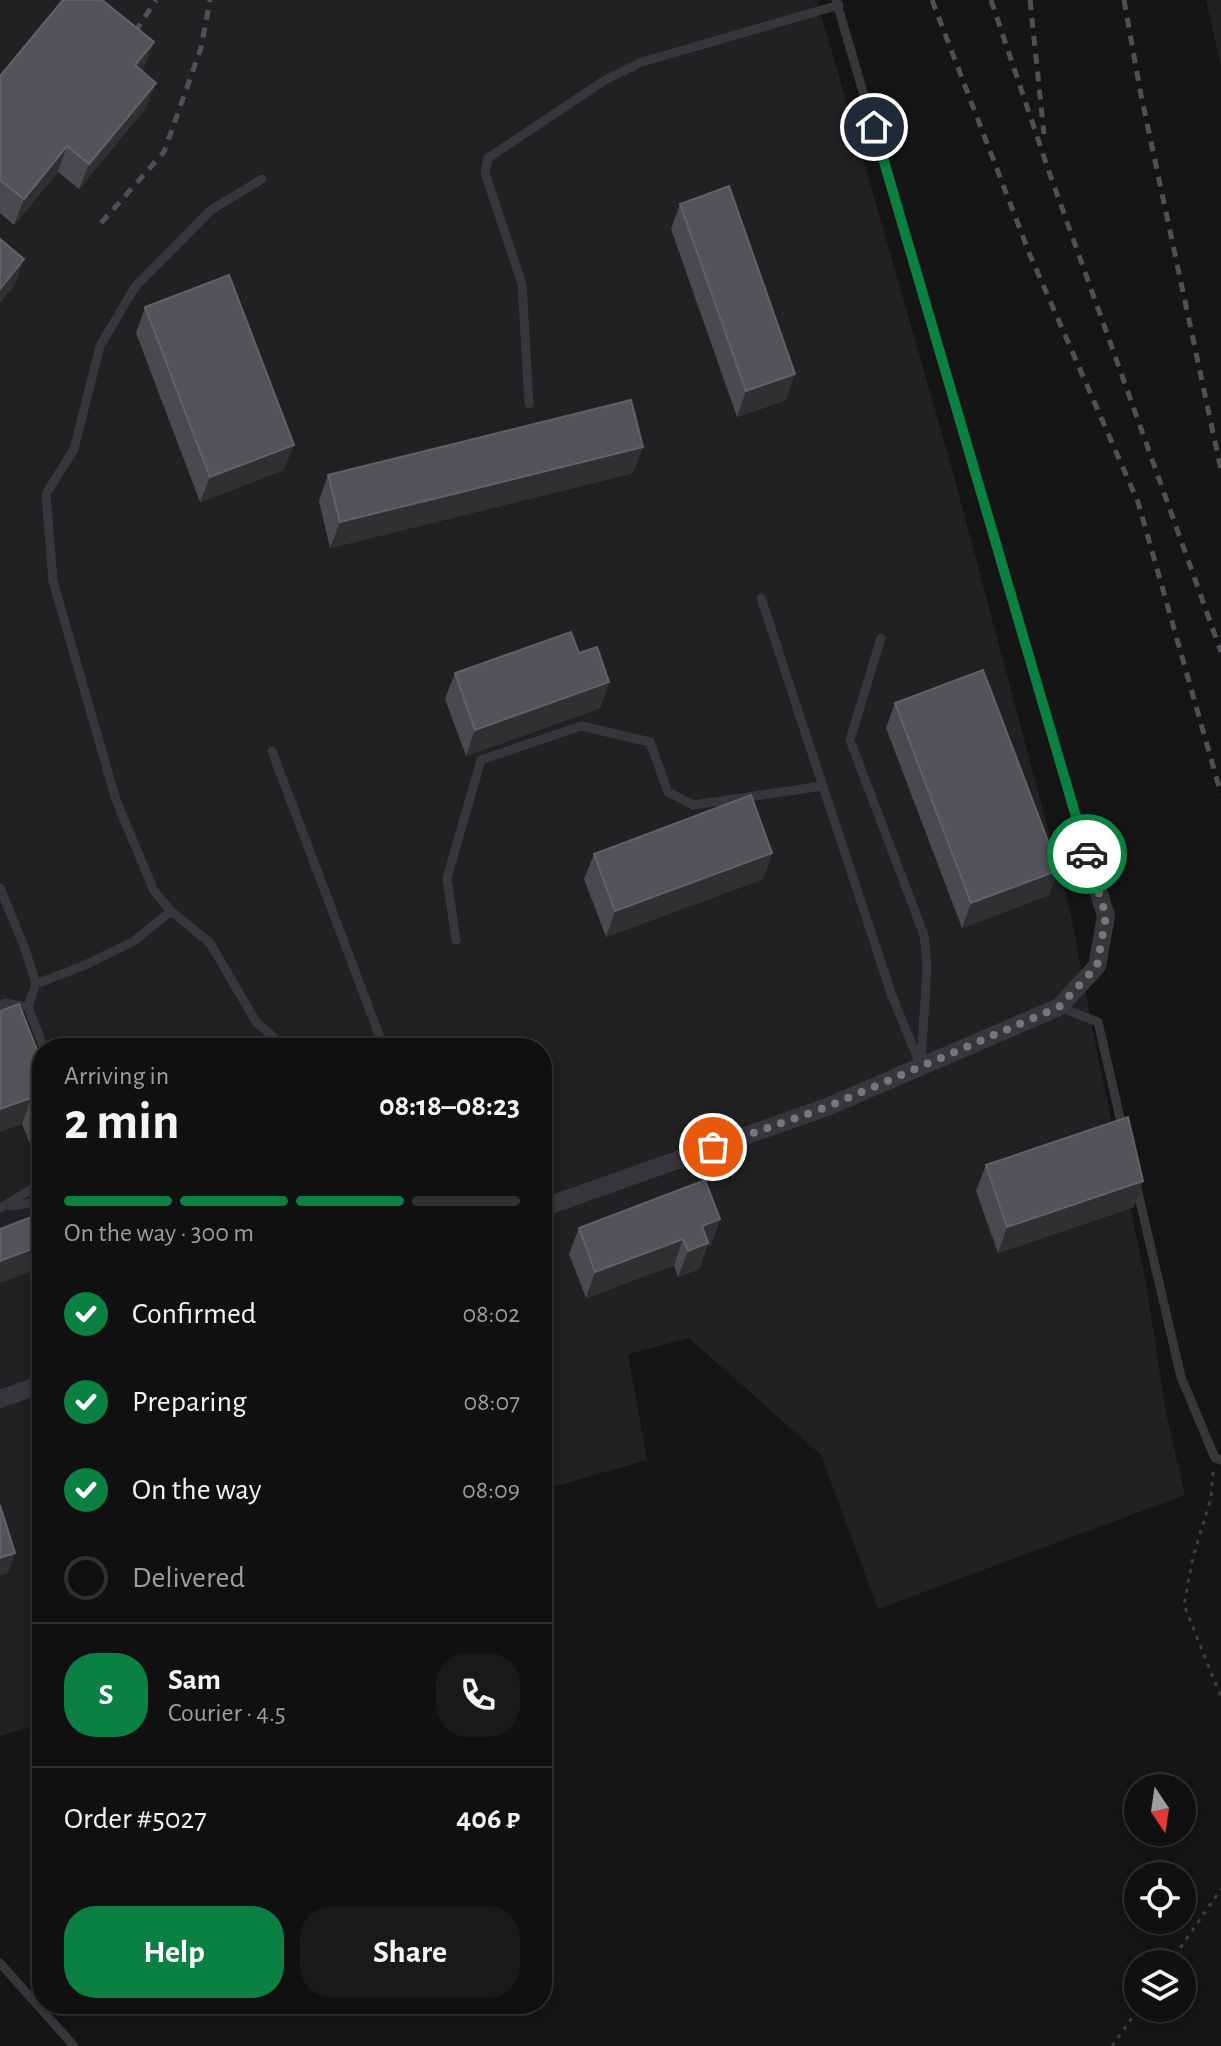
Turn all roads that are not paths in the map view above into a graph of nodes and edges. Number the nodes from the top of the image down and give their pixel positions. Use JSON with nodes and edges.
{"nodes":[{"id":1,"x":837,"y":3,"type":"edge"},
{"id":2,"x":262,"y":179,"type":"dead end"},
{"id":3,"x":529,"y":404,"type":"dead end"},
{"id":4,"x":761,"y":598,"type":"dead end"},
{"id":5,"x":881,"y":638,"type":"dead end"},
{"id":6,"x":272,"y":751,"type":"dead end"},
{"id":7,"x":823,"y":786,"type":"junction"},
{"id":8,"x":1078,"y":825,"type":"joint"},
{"id":9,"x":0,"y":888,"type":"edge"},
{"id":10,"x":171,"y":911,"type":"junction"},
{"id":11,"x":456,"y":940,"type":"dead end"},
{"id":12,"x":36,"y":984,"type":"junction"},
{"id":13,"x":0,"y":1005,"type":"edge"},
{"id":14,"x":28,"y":1007,"type":"junction"},
{"id":15,"x":1059,"y":1007,"type":"junction"},
{"id":16,"x":40,"y":1038,"type":"edge"},
{"id":17,"x":274,"y":1038,"type":"edge"},
{"id":18,"x":380,"y":1038,"type":"edge"},
{"id":19,"x":921,"y":1066,"type":"junction"},
{"id":20,"x":1125,"y":1138,"type":"edge"},
{"id":21,"x":1132,"y":1168,"type":"edge"},
{"id":22,"x":32,"y":1189,"type":"edge"},
{"id":23,"x":32,"y":1203,"type":"edge"},
{"id":24,"x":552,"y":1204,"type":"edge"},
{"id":25,"x":1,"y":1208,"type":"edge"},
{"id":26,"x":32,"y":1388,"type":"edge"},
{"id":27,"x":0,"y":1399,"type":"edge"},
{"id":28,"x":1218,"y":1459,"type":"edge"},
{"id":29,"x":0,"y":1963,"type":"edge"},
{"id":30,"x":32,"y":1999,"type":"edge"},
{"id":31,"x":45,"y":2014,"type":"edge"},
{"id":32,"x":74,"y":2046,"type":"edge"}],
"edges":[{"from":1,"to":3,"type":"lane"},
{"from":1,"to":8,"type":"lane"},
{"from":2,"to":10,"type":"lane"},
{"from":4,"to":7,"type":"lane"},
{"from":5,"to":19,"type":"lane"},
{"from":6,"to":18,"type":"lane"},
{"from":7,"to":11,"type":"lane"},
{"from":7,"to":19,"type":"lane"},
{"from":8,"to":15,"type":"street"},
{"from":9,"to":12,"type":"lane"},
{"from":10,"to":12,"type":"lane"},
{"from":10,"to":17,"type":"lane"},
{"from":12,"to":14,"type":"lane"},
{"from":13,"to":14,"type":"lane"},
{"from":14,"to":16,"type":"lane"},
{"from":15,"to":19,"type":"street"},
{"from":15,"to":20,"type":"lane"},
{"from":19,"to":24,"type":"street"},
{"from":21,"to":28,"type":"lane"},
{"from":22,"to":25,"type":"lane"},
{"from":23,"to":25,"type":"lane"},
{"from":26,"to":27,"type":"street"},
{"from":29,"to":30,"type":"lane"},
{"from":31,"to":32,"type":"lane"}]}
